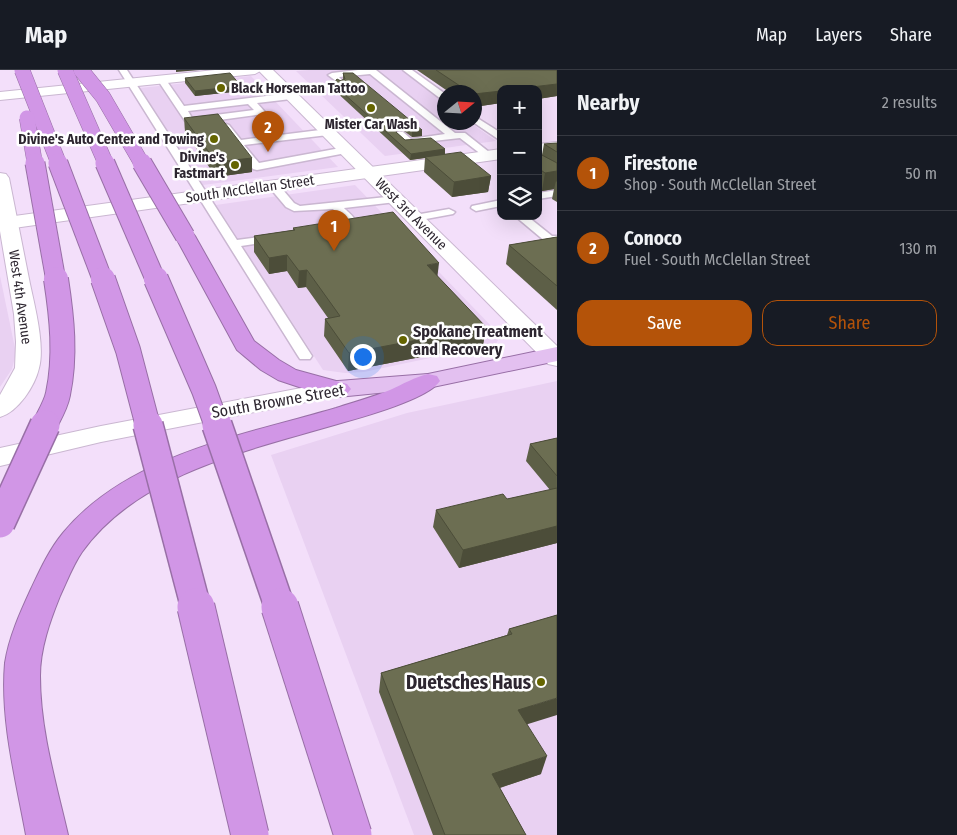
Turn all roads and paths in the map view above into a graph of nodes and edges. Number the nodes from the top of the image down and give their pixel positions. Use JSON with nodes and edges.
{"nodes":[{"id":1,"x":17,"y":70,"type":"edge"},
{"id":2,"x":22,"y":70,"type":"edge"},
{"id":3,"x":65,"y":70,"type":"edge"},
{"id":4,"x":82,"y":70,"type":"edge"},
{"id":5,"x":123,"y":70,"type":"edge"},
{"id":6,"x":255,"y":70,"type":"edge"},
{"id":7,"x":265,"y":70,"type":"edge"},
{"id":8,"x":371,"y":70,"type":"edge"},
{"id":9,"x":407,"y":70,"type":"edge"},
{"id":10,"x":161,"y":79,"type":"junction"},
{"id":11,"x":340,"y":82,"type":"edge"},
{"id":12,"x":131,"y":83,"type":"junction"},
{"id":13,"x":437,"y":92,"type":"edge"},
{"id":14,"x":0,"y":96,"type":"edge"},
{"id":15,"x":291,"y":96,"type":"junction"},
{"id":16,"x":250,"y":101,"type":"junction"},
{"id":17,"x":182,"y":108,"type":"junction"},
{"id":18,"x":218,"y":118,"type":"junction"},
{"id":19,"x":482,"y":125,"type":"edge"},
{"id":20,"x":328,"y":132,"type":"junction"},
{"id":21,"x":400,"y":134,"type":"edge"},
{"id":22,"x":497,"y":135,"type":"edge"},
{"id":23,"x":453,"y":136,"type":"junction"},
{"id":24,"x":238,"y":143,"type":"junction"},
{"id":25,"x":311,"y":145,"type":"junction"},
{"id":26,"x":557,"y":146,"type":"edge"},
{"id":27,"x":542,"y":148,"type":"edge"},
{"id":28,"x":282,"y":150,"type":"junction"},
{"id":29,"x":346,"y":150,"type":"junction"},
{"id":30,"x":495,"y":155,"type":"edge"},
{"id":31,"x":278,"y":164,"type":"junction"},
{"id":32,"x":368,"y":173,"type":"junction"},
{"id":33,"x":0,"y":178,"type":"edge"},
{"id":34,"x":292,"y":183,"type":"junction"},
{"id":35,"x":274,"y":186,"type":"junction"},
{"id":36,"x":557,"y":193,"type":"edge"},
{"id":37,"x":542,"y":195,"type":"edge"},
{"id":38,"x":203,"y":196,"type":"junction"},
{"id":39,"x":396,"y":199,"type":"junction"},
{"id":40,"x":497,"y":204,"type":"edge"},
{"id":41,"x":337,"y":206,"type":"junction"},
{"id":42,"x":476,"y":208,"type":"dead end"},
{"id":43,"x":450,"y":212,"type":"dead end"},
{"id":44,"x":415,"y":218,"type":"junction"},
{"id":45,"x":525,"y":220,"type":"edge"},
{"id":46,"x":5,"y":223,"type":"edge"},
{"id":47,"x":327,"y":230,"type":"edge"},
{"id":48,"x":290,"y":235,"type":"edge"},
{"id":49,"x":557,"y":239,"type":"edge"},
{"id":50,"x":233,"y":244,"type":"junction"},
{"id":51,"x":7,"y":258,"type":"edge"},
{"id":52,"x":305,"y":356,"type":"dead end"},
{"id":53,"x":556,"y":356,"type":"edge"},
{"id":54,"x":428,"y":381,"type":"junction"},
{"id":55,"x":338,"y":389,"type":"junction"},
{"id":56,"x":0,"y":409,"type":"edge"},
{"id":57,"x":101,"y":434,"type":"junction"},
{"id":58,"x":0,"y":457,"type":"edge"},
{"id":59,"x":0,"y":470,"type":"edge"},
{"id":60,"x":0,"y":523,"type":"edge"},
{"id":61,"x":47,"y":835,"type":"edge"},
{"id":62,"x":250,"y":835,"type":"edge"},
{"id":63,"x":353,"y":835,"type":"edge"}],
"edges":[{"from":1,"to":60,"type":"highway","bridge":true},
{"from":2,"to":62,"type":"highway","bridge":true},
{"from":3,"to":63,"type":"highway","bridge":true},
{"from":4,"to":55,"type":"highway","bridge":true},
{"from":5,"to":12,"type":"lane"},
{"from":6,"to":10,"type":"street"},
{"from":7,"to":15,"type":"street","name":"West 3rd Avenue"},
{"from":8,"to":11,"type":"lane"},
{"from":8,"to":23,"type":"lane"},
{"from":9,"to":13,"type":"lane"},
{"from":10,"to":12,"type":"street"},
{"from":10,"to":17,"type":"lane"},
{"from":12,"to":14,"type":"street"},
{"from":12,"to":38,"type":"lane"},
{"from":15,"to":16,"type":"lane"},
{"from":15,"to":20,"type":"street","name":"West 3rd Avenue"},
{"from":16,"to":17,"type":"lane"},
{"from":16,"to":18,"type":"lane"},
{"from":17,"to":18,"type":"lane"},
{"from":18,"to":24,"type":"lane"},
{"from":19,"to":22,"type":"lane"},
{"from":20,"to":25,"type":"lane"},
{"from":20,"to":29,"type":"street","name":"West 3rd Avenue"},
{"from":21,"to":23,"type":"lane"},
{"from":23,"to":30,"type":"lane"},
{"from":24,"to":28,"type":"lane"},
{"from":24,"to":31,"type":"lane"},
{"from":25,"to":28,"type":"lane"},
{"from":25,"to":28,"type":"lane"},
{"from":25,"to":29,"type":"lane"},
{"from":26,"to":27,"type":"street"},
{"from":28,"to":31,"type":"lane"},
{"from":29,"to":32,"type":"street","name":"West 3rd Avenue"},
{"from":30,"to":32,"type":"street","name":"South McClellan Street"},
{"from":31,"to":34,"type":"lane"},
{"from":32,"to":34,"type":"street","name":"South McClellan Street"},
{"from":32,"to":39,"type":"street","name":"West 3rd Avenue"},
{"from":33,"to":46,"type":"street","name":"West 4th Avenue"},
{"from":34,"to":35,"type":"street","name":"South McClellan Street"},
{"from":35,"to":38,"type":"street","name":"South McClellan Street"},
{"from":35,"to":41,"type":"lane"},
{"from":36,"to":37,"type":"lane"},
{"from":38,"to":46,"type":"street","name":"South McClellan Street"},
{"from":38,"to":50,"type":"lane"},
{"from":39,"to":41,"type":"lane"},
{"from":39,"to":44,"type":"street","name":"West 3rd Avenue"},
{"from":40,"to":42,"type":"lane"},
{"from":41,"to":47,"type":"lane"},
{"from":43,"to":44,"type":"lane"},
{"from":44,"to":53,"type":"street","name":"West 3rd Avenue"},
{"from":45,"to":49,"type":"lane"},
{"from":46,"to":51,"type":"street","name":"West 4th Avenue"},
{"from":48,"to":50,"type":"lane"},
{"from":50,"to":52,"type":"lane"},
{"from":51,"to":56,"type":"street","name":"West 4th Avenue"},
{"from":53,"to":54,"type":"main road","name":"South Browne Street"},
{"from":54,"to":55,"type":"main road","name":"South Browne Street"},
{"from":54,"to":61,"type":"highway"},
{"from":55,"to":57,"type":"street","name":"South Browne Street"},
{"from":57,"to":58,"type":"street","name":"South Browne Street"},
{"from":57,"to":59,"type":"street"}]}
